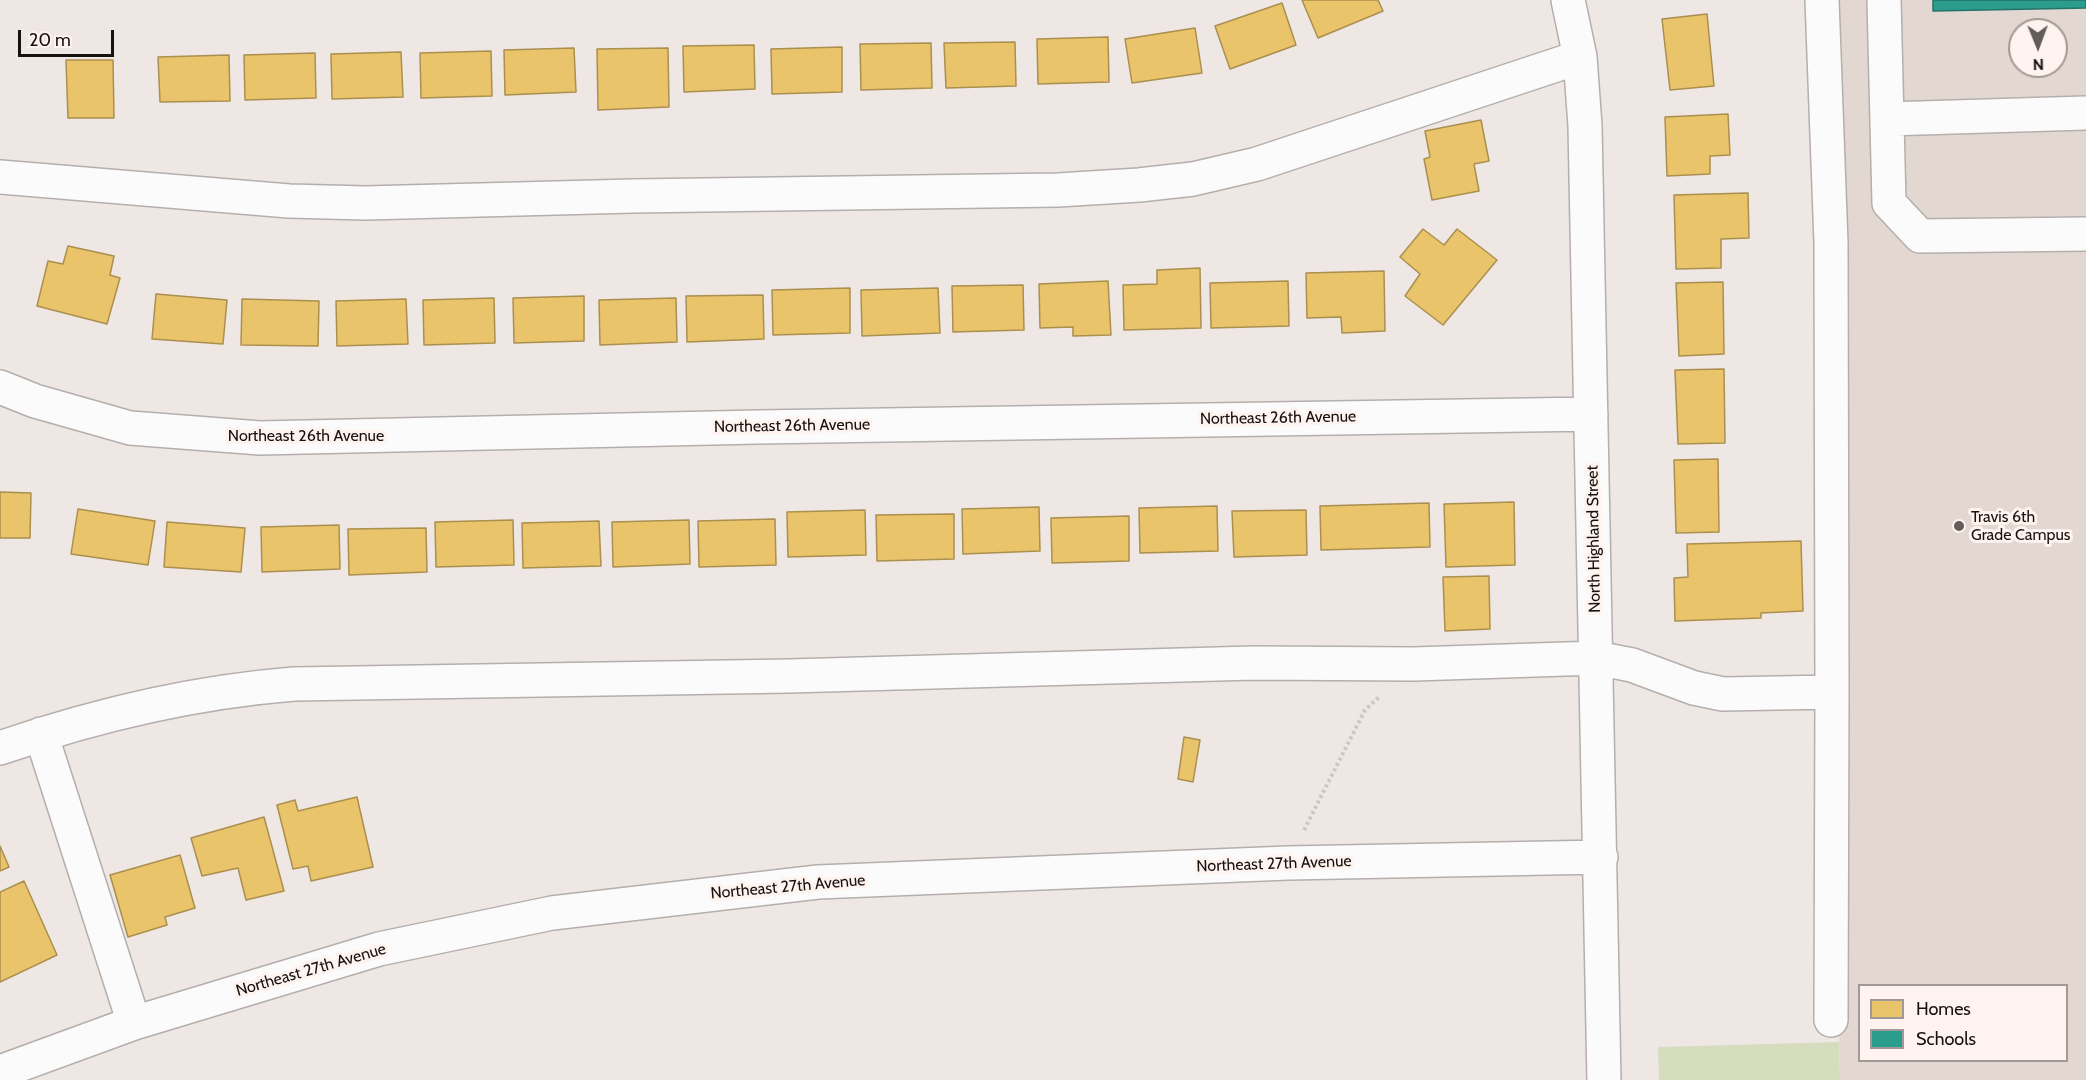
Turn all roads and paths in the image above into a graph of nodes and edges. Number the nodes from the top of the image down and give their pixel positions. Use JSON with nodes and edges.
{"nodes":[{"id":1,"x":1568,"y":0,"type":"edge"},
{"id":2,"x":1822,"y":0,"type":"edge"},
{"id":3,"x":1884,"y":0,"type":"edge"},
{"id":4,"x":1580,"y":57,"type":"junction"},
{"id":5,"x":2086,"y":113,"type":"edge"},
{"id":6,"x":1887,"y":118,"type":"junction"},
{"id":7,"x":0,"y":177,"type":"edge"},
{"id":8,"x":2086,"y":234,"type":"edge"},
{"id":9,"x":0,"y":387,"type":"edge"},
{"id":10,"x":1591,"y":414,"type":"junction"},
{"id":11,"x":1596,"y":658,"type":"junction"},
{"id":12,"x":1414,"y":664,"type":"junction"},
{"id":13,"x":1832,"y":692,"type":"junction"},
{"id":14,"x":41,"y":734,"type":"junction"},
{"id":15,"x":0,"y":748,"type":"edge"},
{"id":16,"x":1601,"y":856,"type":"junction"},
{"id":17,"x":1288,"y":862,"type":"junction"},
{"id":18,"x":1831,"y":1020,"type":"dead end"},
{"id":19,"x":134,"y":1023,"type":"junction"},
{"id":20,"x":0,"y":1072,"type":"edge"},
{"id":21,"x":1604,"y":1080,"type":"edge"}],
"edges":[{"from":1,"to":4,"type":"street","name":"North Highland Street"},
{"from":2,"to":13,"type":"street"},
{"from":3,"to":6,"type":"street"},
{"from":4,"to":7,"type":"street"},
{"from":4,"to":10,"type":"street","name":"North Highland Street"},
{"from":5,"to":6,"type":"street"},
{"from":6,"to":8,"type":"street"},
{"from":9,"to":10,"type":"street","name":"Northeast 26th Avenue"},
{"from":10,"to":11,"type":"street","name":"North Highland Street"},
{"from":11,"to":12,"type":"street"},
{"from":11,"to":13,"type":"street"},
{"from":11,"to":16,"type":"street","name":"North Highland Street"},
{"from":12,"to":14,"type":"street"},
{"from":12,"to":17,"type":"path"},
{"from":13,"to":18,"type":"street"},
{"from":14,"to":15,"type":"street"},
{"from":14,"to":19,"type":"street"},
{"from":16,"to":17,"type":"street","name":"Northeast 27th Avenue"},
{"from":16,"to":21,"type":"street","name":"North Highland Street"},
{"from":17,"to":19,"type":"street","name":"Northeast 27th Avenue"},
{"from":19,"to":20,"type":"street","name":"Northeast 27th Avenue"}]}
